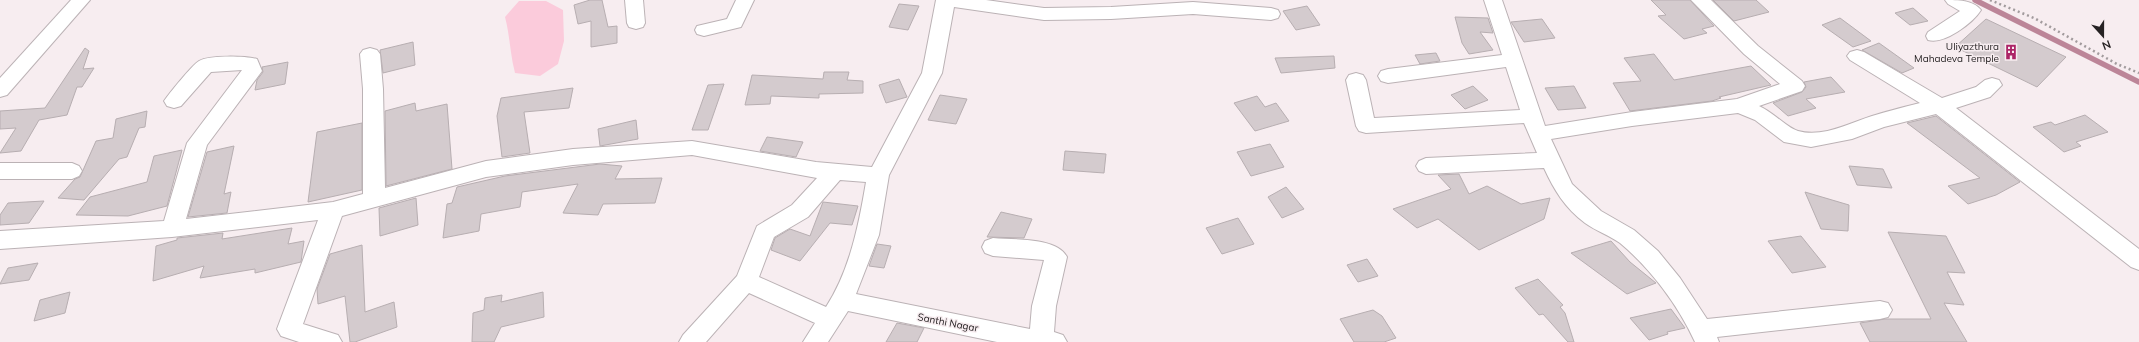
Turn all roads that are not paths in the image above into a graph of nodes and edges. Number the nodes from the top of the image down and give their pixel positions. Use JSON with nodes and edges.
{"nodes":[{"id":1,"x":81,"y":0,"type":"edge"},
{"id":2,"x":634,"y":0,"type":"edge"},
{"id":3,"x":745,"y":0,"type":"edge"},
{"id":4,"x":945,"y":0,"type":"edge"},
{"id":5,"x":1493,"y":0,"type":"edge"},
{"id":6,"x":1700,"y":0,"type":"edge"},
{"id":7,"x":1954,"y":0,"type":"edge"},
{"id":8,"x":1271,"y":14,"type":"dead end"},
{"id":9,"x":636,"y":23,"type":"dead end"},
{"id":10,"x":704,"y":30,"type":"dead end"},
{"id":11,"x":1935,"y":36,"type":"dead end"},
{"id":12,"x":370,"y":54,"type":"dead end"},
{"id":13,"x":1857,"y":56,"type":"dead end"},
{"id":14,"x":1513,"y":60,"type":"junction"},
{"id":15,"x":1388,"y":76,"type":"dead end"},
{"id":16,"x":1356,"y":80,"type":"dead end"},
{"id":17,"x":1992,"y":85,"type":"dead end"},
{"id":18,"x":0,"y":90,"type":"edge"},
{"id":19,"x":174,"y":101,"type":"dead end"},
{"id":20,"x":1938,"y":105,"type":"junction"},
{"id":21,"x":1739,"y":106,"type":"junction"},
{"id":22,"x":1535,"y":125,"type":"junction"},
{"id":23,"x":1550,"y":160,"type":"junction"},
{"id":24,"x":1426,"y":166,"type":"dead end"},
{"id":25,"x":72,"y":171,"type":"dead end"},
{"id":26,"x":0,"y":172,"type":"edge"},
{"id":27,"x":835,"y":172,"type":"junction"},
{"id":28,"x":878,"y":175,"type":"junction"},
{"id":29,"x":374,"y":199,"type":"junction"},
{"id":30,"x":333,"y":210,"type":"junction"},
{"id":31,"x":172,"y":229,"type":"junction"},
{"id":32,"x":0,"y":240,"type":"edge"},
{"id":33,"x":993,"y":247,"type":"dead end"},
{"id":34,"x":2139,"y":260,"type":"edge"},
{"id":35,"x":746,"y":281,"type":"junction"},
{"id":36,"x":836,"y":310,"type":"junction"},
{"id":37,"x":1880,"y":310,"type":"dead end"},
{"id":38,"x":1704,"y":335,"type":"edge"},
{"id":39,"x":1048,"y":341,"type":"edge"},
{"id":40,"x":330,"y":342,"type":"edge"},
{"id":41,"x":691,"y":342,"type":"edge"},
{"id":42,"x":815,"y":342,"type":"edge"}],
"edges":[{"from":1,"to":18,"type":"street"},
{"from":2,"to":9,"type":"street"},
{"from":3,"to":10,"type":"street"},
{"from":4,"to":8,"type":"street"},
{"from":4,"to":28,"type":"street"},
{"from":5,"to":14,"type":"street"},
{"from":6,"to":21,"type":"street"},
{"from":7,"to":11,"type":"street"},
{"from":12,"to":29,"type":"street"},
{"from":13,"to":20,"type":"street"},
{"from":14,"to":15,"type":"street"},
{"from":14,"to":22,"type":"street"},
{"from":16,"to":22,"type":"street"},
{"from":17,"to":20,"type":"street"},
{"from":19,"to":31,"type":"street"},
{"from":20,"to":21,"type":"street"},
{"from":20,"to":34,"type":"street"},
{"from":21,"to":22,"type":"street"},
{"from":22,"to":23,"type":"street"},
{"from":23,"to":24,"type":"street"},
{"from":23,"to":38,"type":"street"},
{"from":25,"to":26,"type":"street"},
{"from":27,"to":28,"type":"street"},
{"from":27,"to":29,"type":"street"},
{"from":27,"to":35,"type":"street"},
{"from":28,"to":36,"type":"street"},
{"from":29,"to":30,"type":"street"},
{"from":30,"to":31,"type":"street"},
{"from":30,"to":40,"type":"street"},
{"from":31,"to":32,"type":"street"},
{"from":33,"to":39,"type":"street"},
{"from":35,"to":36,"type":"street","name":"Santhi Nagar"},
{"from":35,"to":41,"type":"street"},
{"from":36,"to":39,"type":"street","name":"Santhi Nagar"},
{"from":36,"to":42,"type":"street"},
{"from":37,"to":38,"type":"street"}]}
